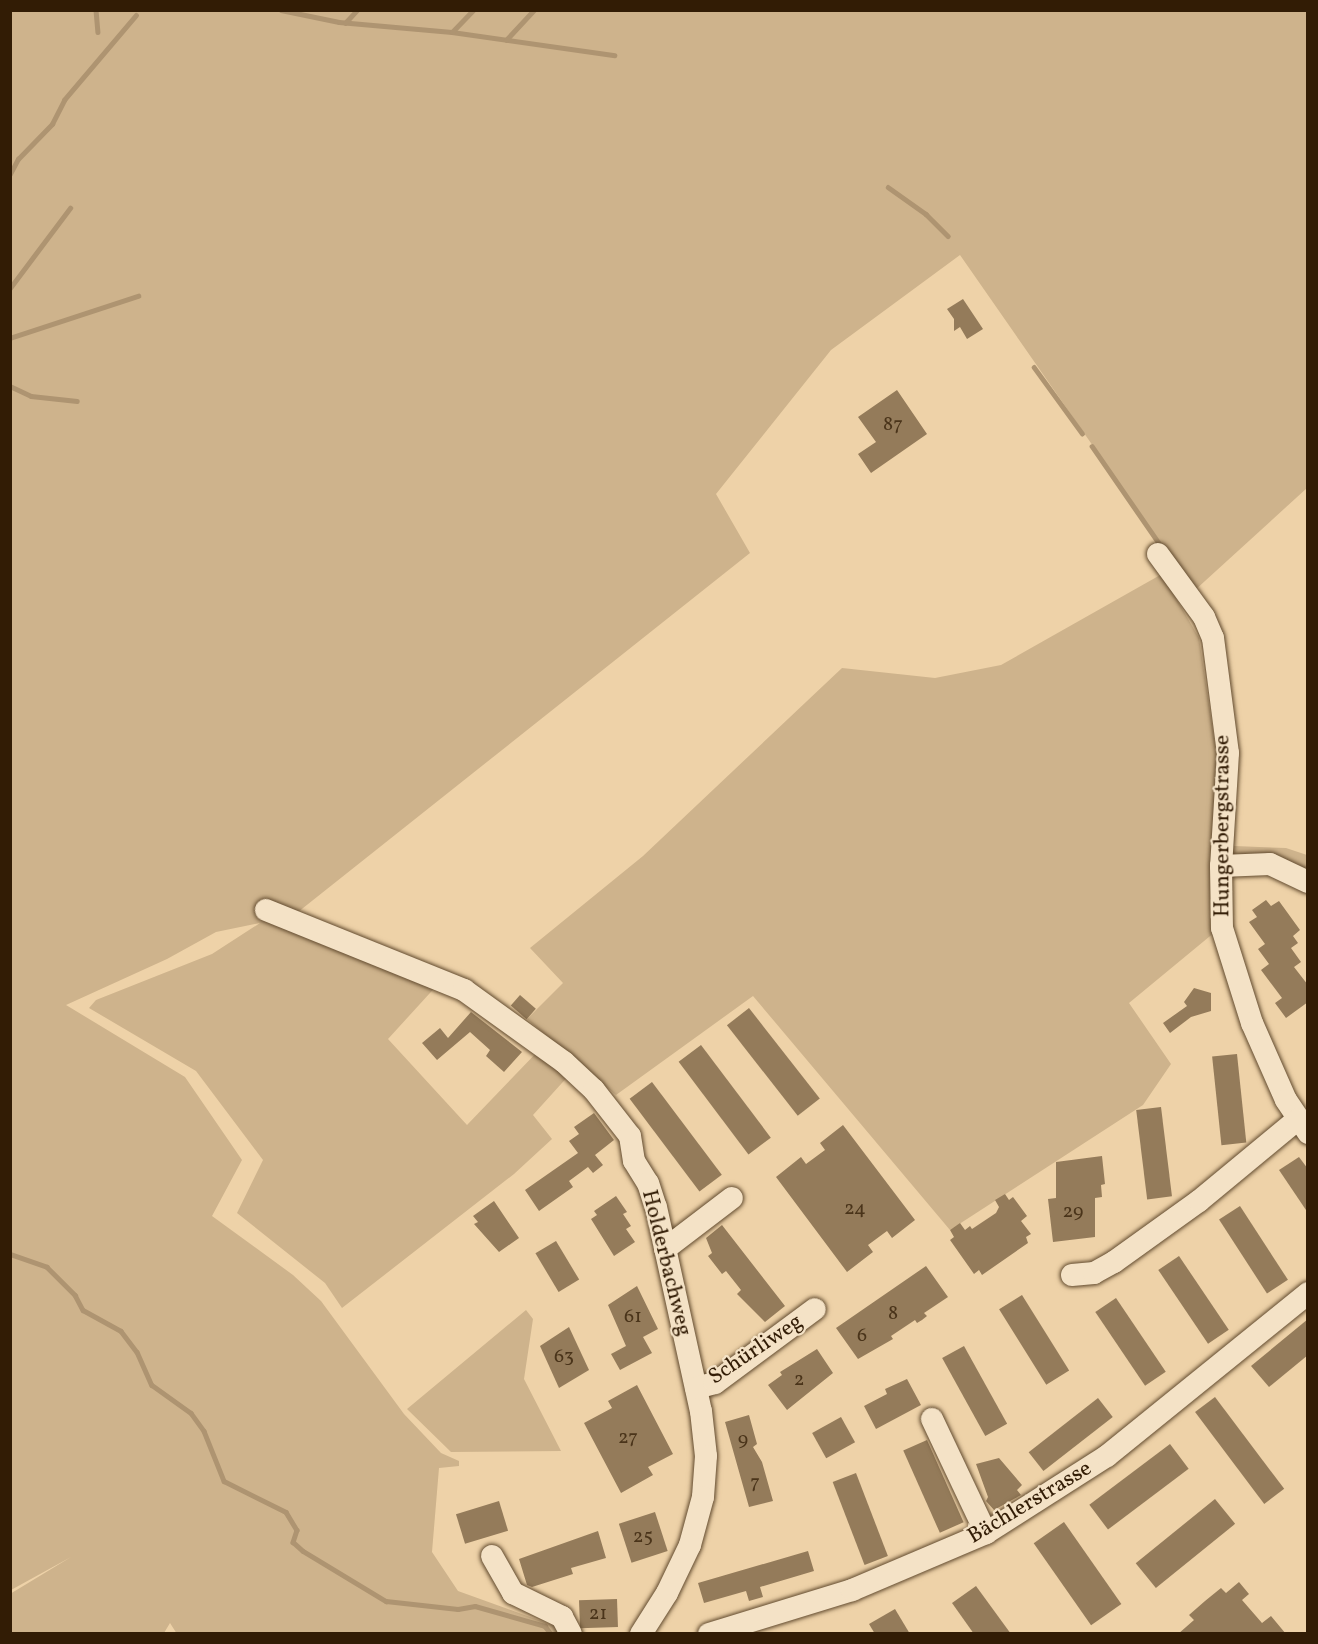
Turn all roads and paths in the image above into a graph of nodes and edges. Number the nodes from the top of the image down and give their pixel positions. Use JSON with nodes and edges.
{"nodes":[{"id":1,"x":1158,"y":554,"type":"dead end"},
{"id":2,"x":1221,"y":866,"type":"junction"},
{"id":3,"x":1308,"y":882,"type":"edge"},
{"id":4,"x":266,"y":910,"type":"dead end"},
{"id":5,"x":1302,"y":1127,"type":"edge"},
{"id":6,"x":732,"y":1198,"type":"dead end"},
{"id":7,"x":665,"y":1249,"type":"junction"},
{"id":8,"x":1072,"y":1275,"type":"dead end"},
{"id":9,"x":1308,"y":1293,"type":"edge"},
{"id":10,"x":815,"y":1309,"type":"dead end"},
{"id":11,"x":696,"y":1388,"type":"junction"},
{"id":12,"x":932,"y":1419,"type":"dead end"},
{"id":13,"x":986,"y":1533,"type":"junction"},
{"id":14,"x":492,"y":1556,"type":"dead end"},
{"id":15,"x":709,"y":1633,"type":"edge"},
{"id":16,"x":571,"y":1634,"type":"edge"},
{"id":17,"x":640,"y":1634,"type":"edge"}],
"edges":[{"from":1,"to":2,"type":"street","name":"Hungerbergstrasse"},
{"from":2,"to":3,"type":"street"},
{"from":2,"to":5,"type":"street","name":"Hungerbergstrasse"},
{"from":4,"to":7,"type":"street","name":"Holderbachweg"},
{"from":5,"to":8,"type":"street"},
{"from":6,"to":7,"type":"street"},
{"from":7,"to":11,"type":"street","name":"Holderbachweg"},
{"from":9,"to":13,"type":"street","name":"Bächlerstrasse"},
{"from":10,"to":11,"type":"street","name":"Schürliweg"},
{"from":11,"to":17,"type":"street","name":"Holderbachweg"},
{"from":12,"to":13,"type":"street"},
{"from":13,"to":15,"type":"street","name":"Bächlerstrasse"},
{"from":14,"to":16,"type":"street"}]}
